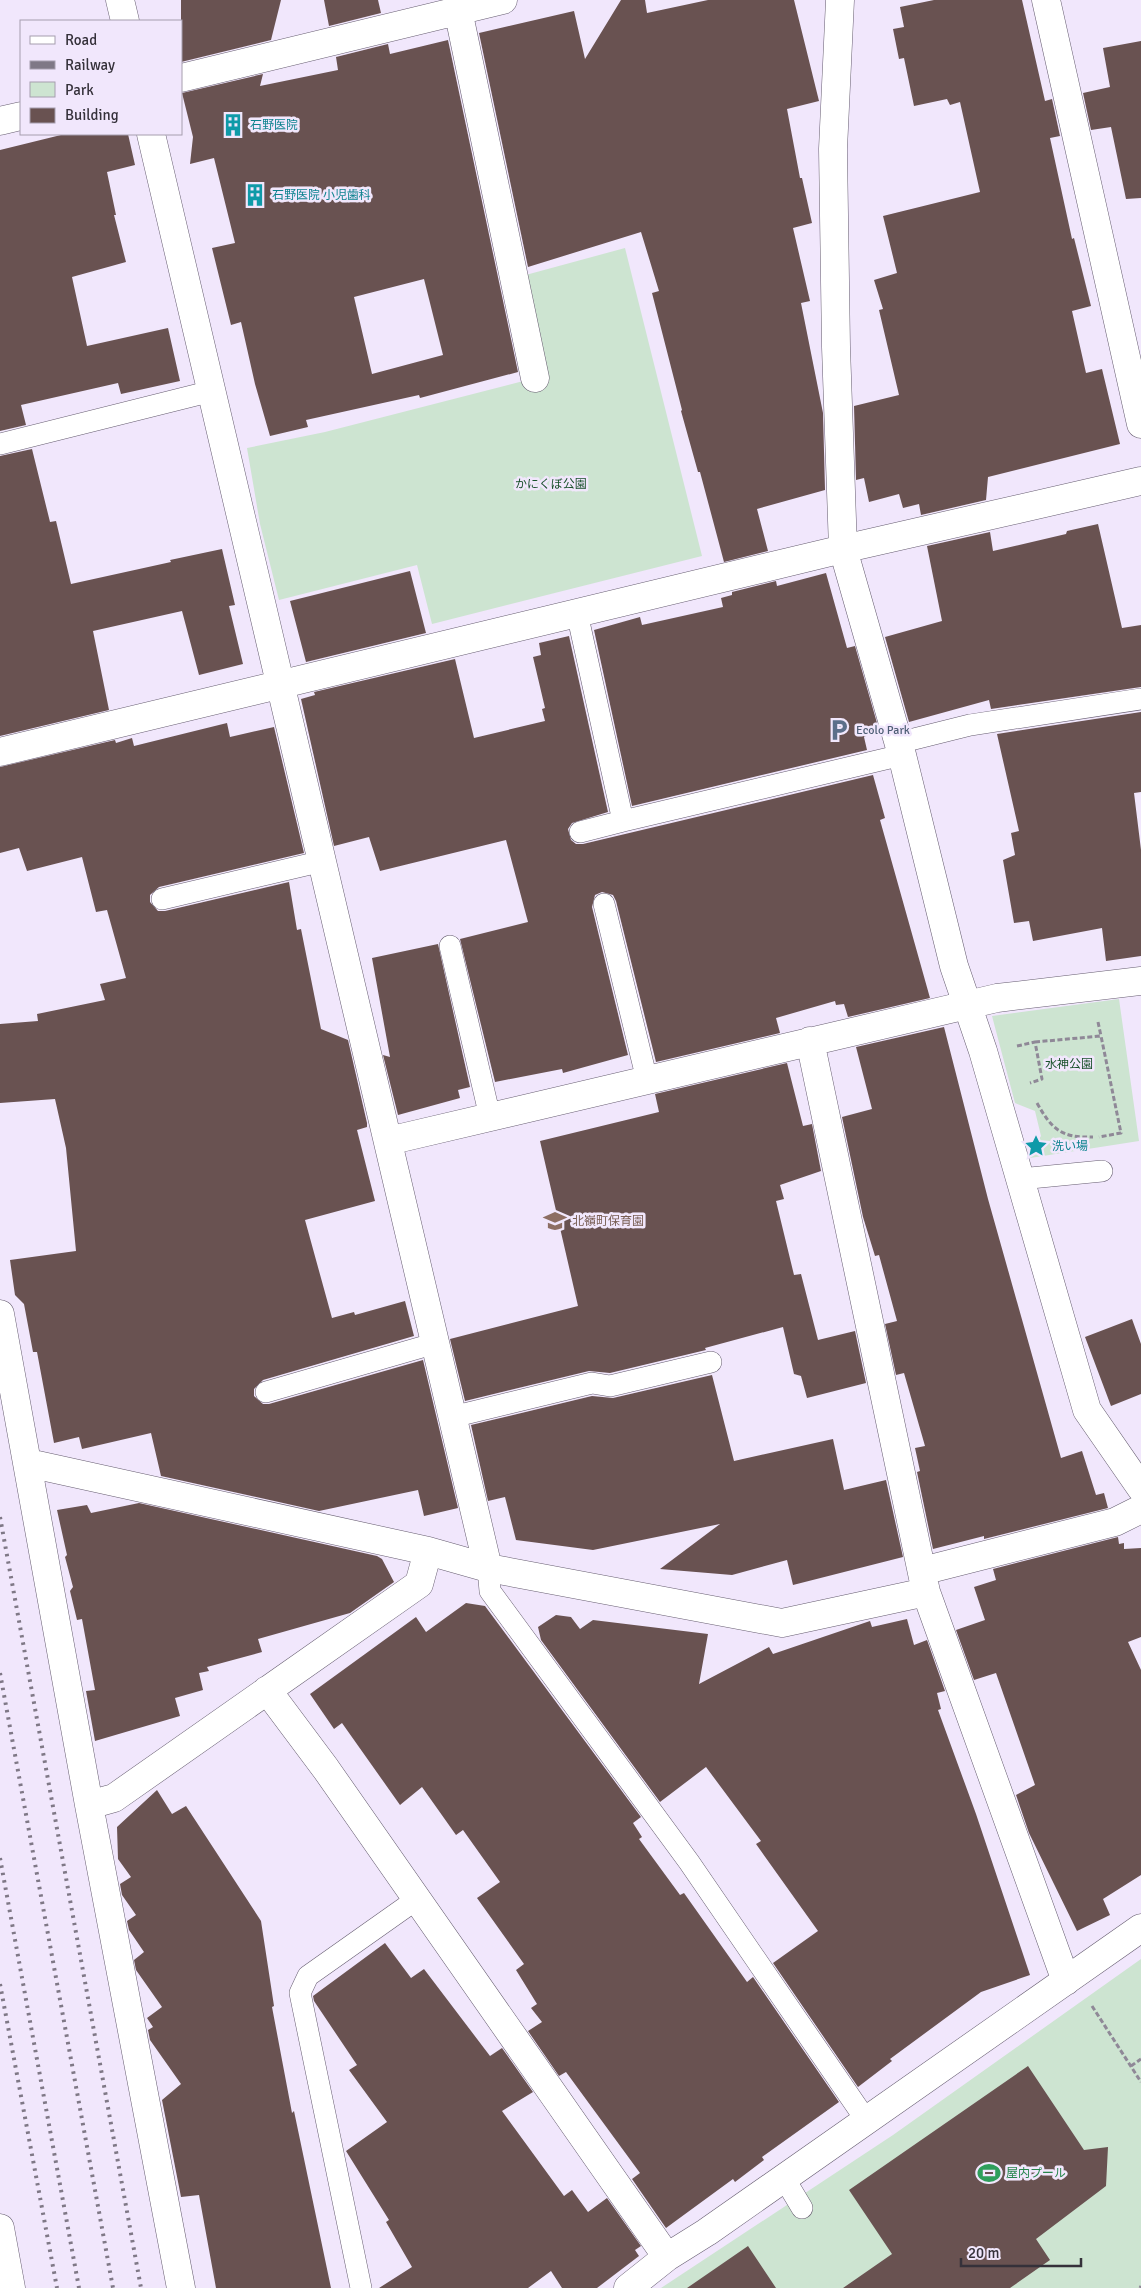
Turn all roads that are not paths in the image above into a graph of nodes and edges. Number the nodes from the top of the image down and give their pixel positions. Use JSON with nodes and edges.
{"nodes":[{"id":1,"x":120,"y":0,"type":"edge"},
{"id":2,"x":840,"y":0,"type":"edge"},
{"id":3,"x":1046,"y":0,"type":"edge"},
{"id":4,"x":479,"y":4,"type":"edge"},
{"id":5,"x":125,"y":20,"type":"edge"},
{"id":6,"x":182,"y":78,"type":"edge"},
{"id":7,"x":20,"y":116,"type":"edge"},
{"id":8,"x":0,"y":121,"type":"edge"},
{"id":9,"x":151,"y":135,"type":"edge"},
{"id":10,"x":535,"y":378,"type":"dead end"},
{"id":11,"x":212,"y":391,"type":"junction"},
{"id":12,"x":1141,"y":424,"type":"edge"},
{"id":13,"x":0,"y":444,"type":"edge"},
{"id":14,"x":1141,"y":481,"type":"edge"},
{"id":15,"x":843,"y":549,"type":"junction"},
{"id":16,"x":577,"y":613,"type":"junction"},
{"id":17,"x":281,"y":684,"type":"junction"},
{"id":18,"x":1141,"y":699,"type":"edge"},
{"id":19,"x":900,"y":749,"type":"junction"},
{"id":20,"x":0,"y":752,"type":"edge"},
{"id":21,"x":623,"y":821,"type":"junction"},
{"id":22,"x":580,"y":832,"type":"dead end"},
{"id":23,"x":323,"y":861,"type":"junction"},
{"id":24,"x":162,"y":899,"type":"dead end"},
{"id":25,"x":604,"y":904,"type":"dead end"},
{"id":26,"x":450,"y":946,"type":"dead end"},
{"id":27,"x":1141,"y":981,"type":"edge"},
{"id":28,"x":968,"y":1005,"type":"junction"},
{"id":29,"x":810,"y":1042,"type":"junction"},
{"id":30,"x":647,"y":1080,"type":"junction"},
{"id":31,"x":490,"y":1117,"type":"junction"},
{"id":32,"x":388,"y":1141,"type":"junction"},
{"id":33,"x":1102,"y":1171,"type":"dead end"},
{"id":34,"x":1020,"y":1179,"type":"junction"},
{"id":35,"x":0,"y":1314,"type":"edge"},
{"id":36,"x":436,"y":1344,"type":"junction"},
{"id":37,"x":711,"y":1362,"type":"dead end"},
{"id":38,"x":266,"y":1392,"type":"dead end"},
{"id":39,"x":452,"y":1417,"type":"junction"},
{"id":40,"x":28,"y":1463,"type":"junction"},
{"id":41,"x":1141,"y":1488,"type":"edge"},
{"id":42,"x":1141,"y":1509,"type":"edge"},
{"id":43,"x":428,"y":1551,"type":"junction"},
{"id":44,"x":488,"y":1568,"type":"junction"},
{"id":45,"x":924,"y":1582,"type":"junction"},
{"id":46,"x":267,"y":1690,"type":"junction"},
{"id":47,"x":89,"y":1804,"type":"junction"},
{"id":48,"x":416,"y":1899,"type":"junction"},
{"id":49,"x":1141,"y":1928,"type":"edge"},
{"id":50,"x":1074,"y":1976,"type":"junction"},
{"id":51,"x":866,"y":2120,"type":"junction"},
{"id":52,"x":784,"y":2178,"type":"junction"},
{"id":53,"x":802,"y":2208,"type":"dead end"},
{"id":54,"x":0,"y":2228,"type":"edge"},
{"id":55,"x":666,"y":2257,"type":"junction"},
{"id":56,"x":11,"y":2288,"type":"edge"},
{"id":57,"x":181,"y":2288,"type":"edge"},
{"id":58,"x":361,"y":2288,"type":"edge"},
{"id":59,"x":628,"y":2288,"type":"edge"}],
"edges":[{"from":1,"to":5,"type":"street"},
{"from":2,"to":15,"type":"street"},
{"from":3,"to":12,"type":"street"},
{"from":4,"to":6,"type":"street"},
{"from":4,"to":10,"type":"street"},
{"from":7,"to":8,"type":"street"},
{"from":9,"to":11,"type":"street"},
{"from":11,"to":13,"type":"lane"},
{"from":11,"to":17,"type":"street"},
{"from":14,"to":15,"type":"street"},
{"from":15,"to":16,"type":"street"},
{"from":15,"to":19,"type":"street"},
{"from":16,"to":17,"type":"street"},
{"from":16,"to":21,"type":"lane"},
{"from":17,"to":20,"type":"street"},
{"from":17,"to":23,"type":"street"},
{"from":18,"to":19,"type":"lane"},
{"from":19,"to":21,"type":"lane"},
{"from":19,"to":28,"type":"street"},
{"from":21,"to":22,"type":"lane"},
{"from":23,"to":24,"type":"lane"},
{"from":23,"to":32,"type":"street"},
{"from":25,"to":30,"type":"lane"},
{"from":26,"to":31,"type":"lane"},
{"from":27,"to":28,"type":"street"},
{"from":28,"to":29,"type":"street"},
{"from":28,"to":34,"type":"street"},
{"from":29,"to":30,"type":"street"},
{"from":29,"to":45,"type":"street"},
{"from":30,"to":31,"type":"street"},
{"from":31,"to":32,"type":"street"},
{"from":32,"to":36,"type":"street"},
{"from":33,"to":34,"type":"lane"},
{"from":34,"to":41,"type":"street"},
{"from":35,"to":40,"type":"street"},
{"from":36,"to":38,"type":"lane"},
{"from":36,"to":39,"type":"street"},
{"from":37,"to":39,"type":"lane"},
{"from":39,"to":44,"type":"street"},
{"from":40,"to":43,"type":"street"},
{"from":40,"to":47,"type":"street"},
{"from":42,"to":45,"type":"street"},
{"from":43,"to":44,"type":"street"},
{"from":43,"to":46,"type":"street"},
{"from":44,"to":45,"type":"street"},
{"from":44,"to":51,"type":"lane"},
{"from":45,"to":50,"type":"street"},
{"from":46,"to":47,"type":"street"},
{"from":46,"to":48,"type":"street"},
{"from":47,"to":57,"type":"street"},
{"from":48,"to":55,"type":"street"},
{"from":48,"to":58,"type":"lane"},
{"from":49,"to":50,"type":"street"},
{"from":50,"to":51,"type":"street"},
{"from":51,"to":52,"type":"street"},
{"from":52,"to":53,"type":"lane"},
{"from":52,"to":55,"type":"street"},
{"from":54,"to":56,"type":"street"},
{"from":55,"to":59,"type":"street"}]}
